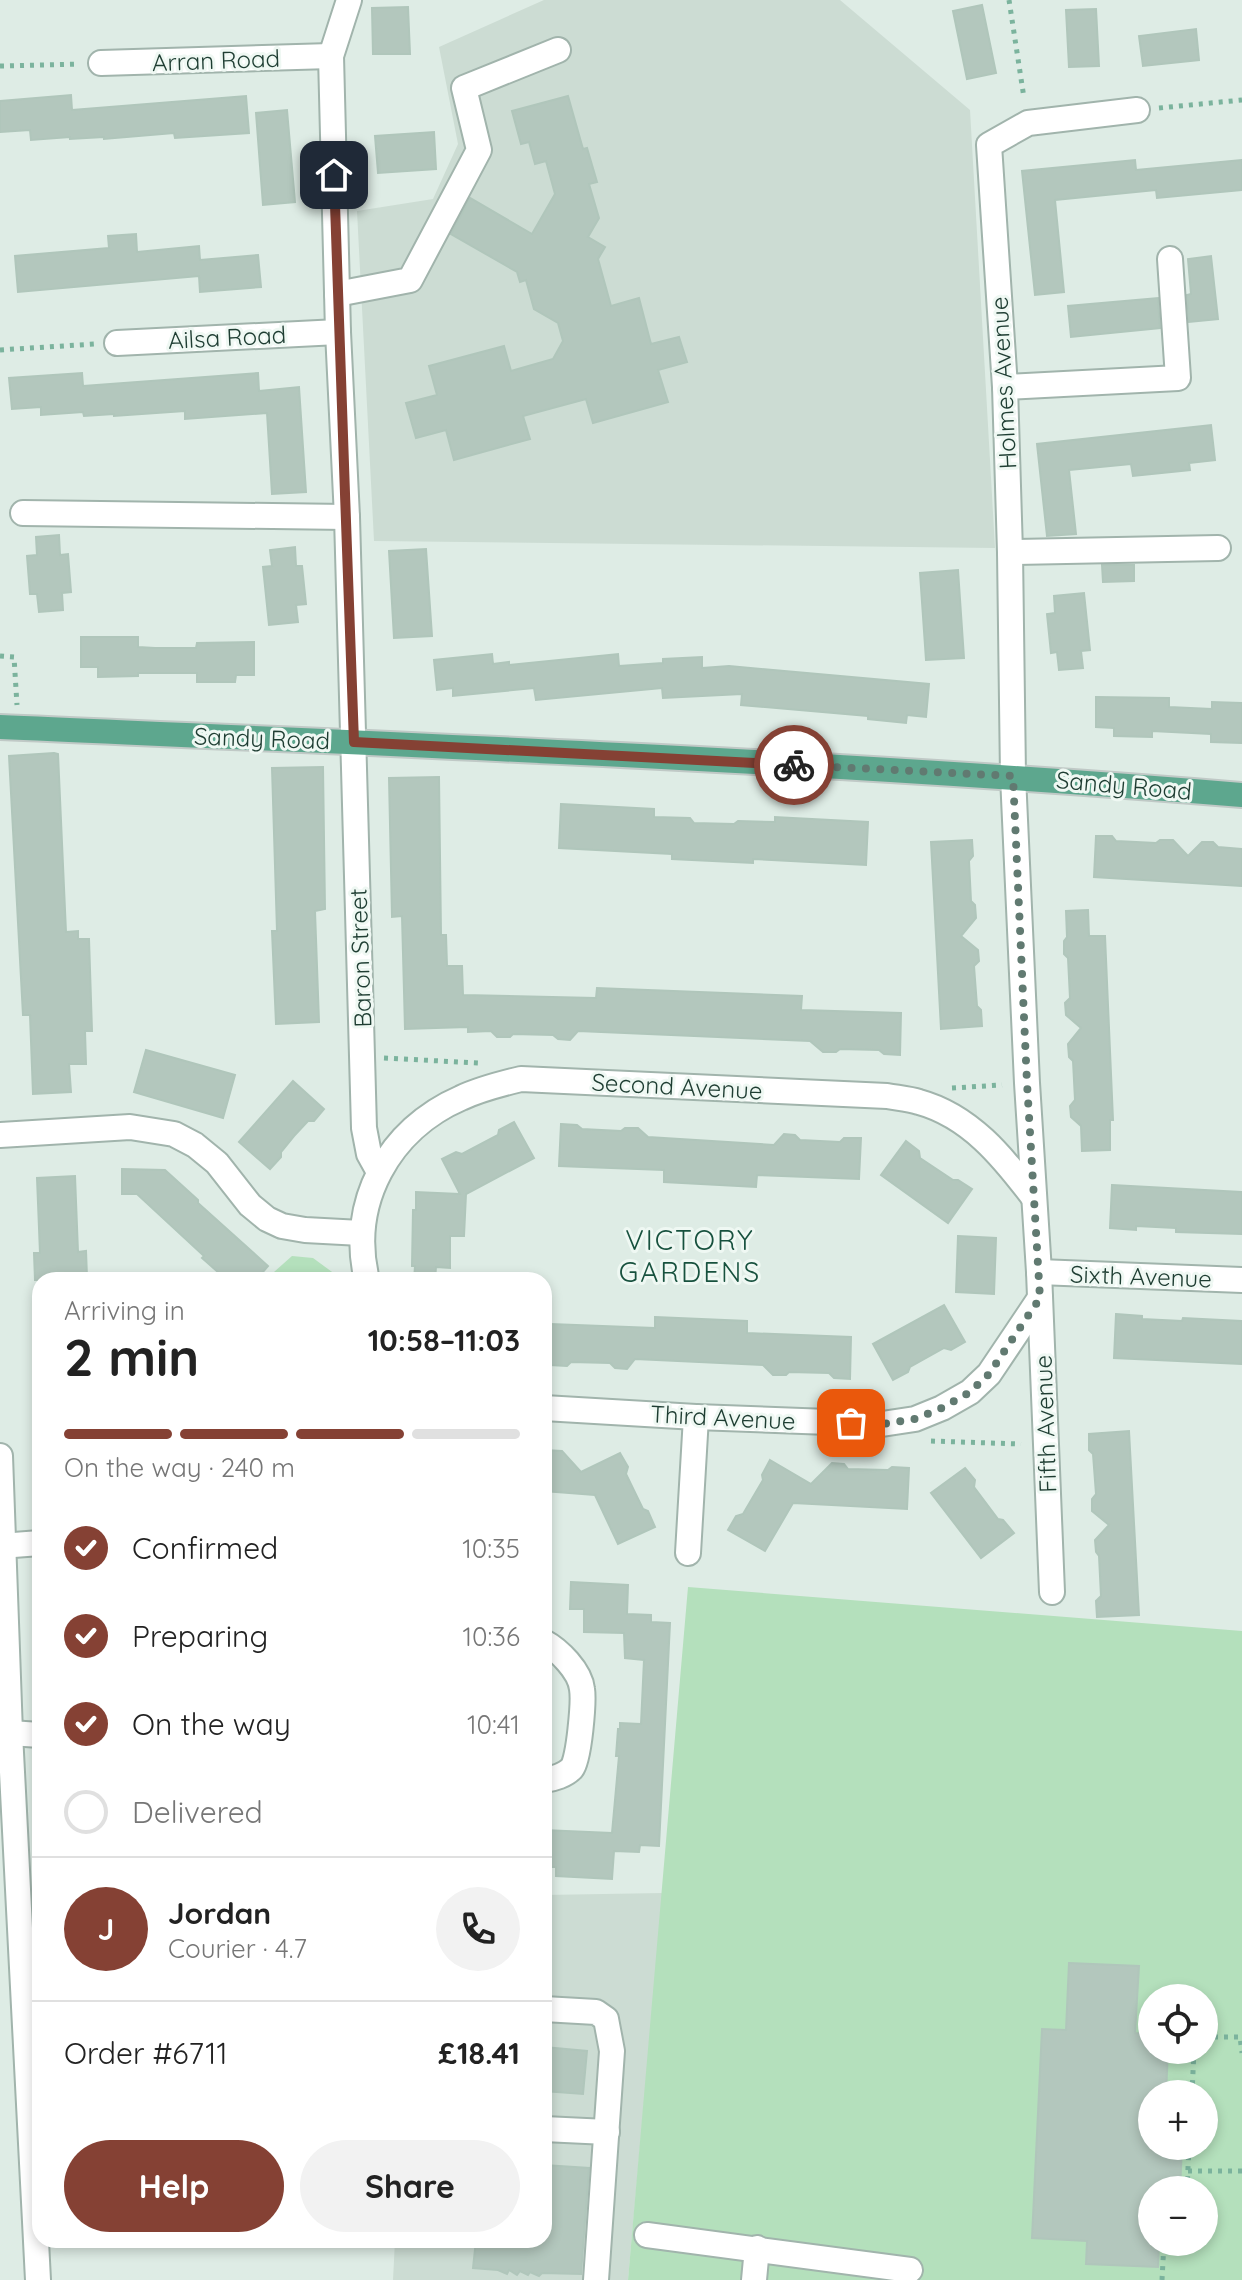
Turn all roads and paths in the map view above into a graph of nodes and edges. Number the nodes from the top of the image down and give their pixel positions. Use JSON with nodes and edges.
{"nodes":[{"id":1,"x":349,"y":0,"type":"edge"},
{"id":2,"x":1009,"y":0,"type":"edge"},
{"id":3,"x":558,"y":50,"type":"dead end"},
{"id":4,"x":331,"y":56,"type":"junction"},
{"id":5,"x":101,"y":63,"type":"joint"},
{"id":6,"x":0,"y":66,"type":"edge"},
{"id":7,"x":1242,"y":100,"type":"edge"},
{"id":8,"x":1137,"y":110,"type":"joint"},
{"id":9,"x":1028,"y":123,"type":"junction"},
{"id":10,"x":1170,"y":259,"type":"dead end"},
{"id":11,"x":337,"y":294,"type":"junction"},
{"id":12,"x":338,"y":332,"type":"junction"},
{"id":13,"x":117,"y":343,"type":"joint"},
{"id":14,"x":0,"y":350,"type":"edge"},
{"id":15,"x":1005,"y":387,"type":"junction"},
{"id":16,"x":23,"y":513,"type":"dead end"},
{"id":17,"x":347,"y":517,"type":"junction"},
{"id":18,"x":1218,"y":548,"type":"dead end"},
{"id":19,"x":1010,"y":552,"type":"junction"},
{"id":20,"x":0,"y":656,"type":"edge"},
{"id":21,"x":9,"y":728,"type":"edge"},
{"id":22,"x":354,"y":742,"type":"junction"},
{"id":23,"x":1013,"y":776,"type":"junction"},
{"id":24,"x":1242,"y":795,"type":"edge"},
{"id":25,"x":362,"y":1057,"type":"junction"},
{"id":26,"x":507,"y":1082,"type":"junction"},
{"id":27,"x":1027,"y":1083,"type":"junction"},
{"id":28,"x":920,"y":1102,"type":"junction"},
{"id":29,"x":0,"y":1135,"type":"edge"},
{"id":30,"x":379,"y":1172,"type":"junction"},
{"id":31,"x":1034,"y":1198,"type":"junction"},
{"id":32,"x":361,"y":1233,"type":"junction"},
{"id":33,"x":365,"y":1272,"type":"edge"},
{"id":34,"x":1039,"y":1272,"type":"junction"},
{"id":35,"x":1242,"y":1280,"type":"edge"},
{"id":36,"x":1040,"y":1298,"type":"junction"},
{"id":37,"x":552,"y":1408,"type":"edge"},
{"id":38,"x":696,"y":1417,"type":"junction"},
{"id":39,"x":904,"y":1421,"type":"junction"},
{"id":40,"x":1046,"y":1445,"type":"junction"},
{"id":41,"x":0,"y":1456,"type":"edge"},
{"id":42,"x":32,"y":1544,"type":"edge"},
{"id":43,"x":2,"y":1546,"type":"edge"},
{"id":44,"x":688,"y":1553,"type":"dead end"},
{"id":45,"x":1052,"y":1592,"type":"dead end"},
{"id":46,"x":552,"y":1646,"type":"edge"},
{"id":47,"x":10,"y":1733,"type":"junction"},
{"id":48,"x":32,"y":1734,"type":"edge"},
{"id":49,"x":552,"y":1778,"type":"edge"},
{"id":50,"x":31,"y":1982,"type":"edge"},
{"id":51,"x":552,"y":2009,"type":"edge"},
{"id":52,"x":32,"y":2012,"type":"edge"},
{"id":53,"x":1218,"y":2037,"type":"edge"},
{"id":54,"x":1242,"y":2053,"type":"edge"},
{"id":55,"x":552,"y":2129,"type":"edge"},
{"id":56,"x":607,"y":2132,"type":"junction"},
{"id":57,"x":1188,"y":2160,"type":"edge"},
{"id":58,"x":1188,"y":2171,"type":"junction"},
{"id":59,"x":1242,"y":2171,"type":"edge"},
{"id":60,"x":1188,"y":2176,"type":"edge"},
{"id":61,"x":647,"y":2235,"type":"dead end"},
{"id":62,"x":37,"y":2248,"type":"edge"},
{"id":63,"x":757,"y":2248,"type":"junction"},
{"id":64,"x":1163,"y":2256,"type":"edge"},
{"id":65,"x":910,"y":2270,"type":"dead end"},
{"id":66,"x":38,"y":2280,"type":"edge"},
{"id":67,"x":596,"y":2280,"type":"edge"},
{"id":68,"x":754,"y":2280,"type":"edge"},
{"id":69,"x":1162,"y":2280,"type":"edge"}],
"edges":[{"from":1,"to":4,"type":"street","name":"Baron Street"},
{"from":2,"to":9,"type":"path"},
{"from":3,"to":11,"type":"street"},
{"from":4,"to":5,"type":"street","name":"Arran Road"},
{"from":4,"to":11,"type":"street","name":"Baron Street"},
{"from":5,"to":6,"type":"path"},
{"from":7,"to":8,"type":"path"},
{"from":8,"to":9,"type":"street","name":"Holmes Avenue"},
{"from":9,"to":15,"type":"street","name":"Holmes Avenue"},
{"from":10,"to":15,"type":"street"},
{"from":11,"to":12,"type":"street","name":"Baron Street"},
{"from":12,"to":13,"type":"street","name":"Ailsa Road"},
{"from":12,"to":17,"type":"street","name":"Baron Street"},
{"from":13,"to":14,"type":"path"},
{"from":15,"to":19,"type":"street","name":"Holmes Avenue"},
{"from":16,"to":17,"type":"street"},
{"from":17,"to":22,"type":"street","name":"Baron Street"},
{"from":18,"to":19,"type":"street"},
{"from":19,"to":23,"type":"street","name":"Holmes Avenue"},
{"from":20,"to":21,"type":"path"},
{"from":21,"to":22,"type":"main road","name":"Sandy Road"},
{"from":22,"to":23,"type":"main road","name":"Sandy Road"},
{"from":22,"to":25,"type":"street","name":"Baron Street"},
{"from":23,"to":24,"type":"main road","name":"Sandy Road"},
{"from":23,"to":27,"type":"street","name":"Fifth Avenue"},
{"from":25,"to":26,"type":"path"},
{"from":25,"to":30,"type":"street","name":"Baron Street"},
{"from":26,"to":28,"type":"street","name":"Second Avenue"},
{"from":26,"to":30,"type":"street","name":"Second Avenue"},
{"from":27,"to":28,"type":"path"},
{"from":27,"to":31,"type":"street","name":"Fifth Avenue"},
{"from":28,"to":31,"type":"street","name":"Second Avenue"},
{"from":29,"to":32,"type":"street"},
{"from":30,"to":32,"type":"street","name":"Second Avenue"},
{"from":31,"to":34,"type":"street","name":"Fifth Avenue"},
{"from":32,"to":33,"type":"street"},
{"from":34,"to":35,"type":"street","name":"Sixth Avenue"},
{"from":34,"to":36,"type":"street","name":"Fifth Avenue"},
{"from":36,"to":39,"type":"street","name":"Third Avenue"},
{"from":36,"to":40,"type":"street","name":"Fifth Avenue"},
{"from":37,"to":38,"type":"street","name":"Third Avenue"},
{"from":38,"to":39,"type":"street","name":"Third Avenue"},
{"from":38,"to":44,"type":"street"},
{"from":39,"to":40,"type":"path"},
{"from":40,"to":45,"type":"street","name":"Fifth Avenue"},
{"from":41,"to":43,"type":"street"},
{"from":42,"to":43,"type":"street"},
{"from":43,"to":47,"type":"street"},
{"from":46,"to":49,"type":"street"},
{"from":47,"to":48,"type":"street"},
{"from":47,"to":50,"type":"street"},
{"from":50,"to":52,"type":"street"},
{"from":51,"to":56,"type":"street"},
{"from":53,"to":54,"type":"path"},
{"from":55,"to":56,"type":"street"},
{"from":56,"to":67,"type":"street"},
{"from":57,"to":58,"type":"path"},
{"from":58,"to":59,"type":"path"},
{"from":58,"to":60,"type":"path"},
{"from":61,"to":63,"type":"street"},
{"from":62,"to":66,"type":"street"},
{"from":63,"to":65,"type":"street"},
{"from":63,"to":68,"type":"street"},
{"from":64,"to":69,"type":"path"}]}
